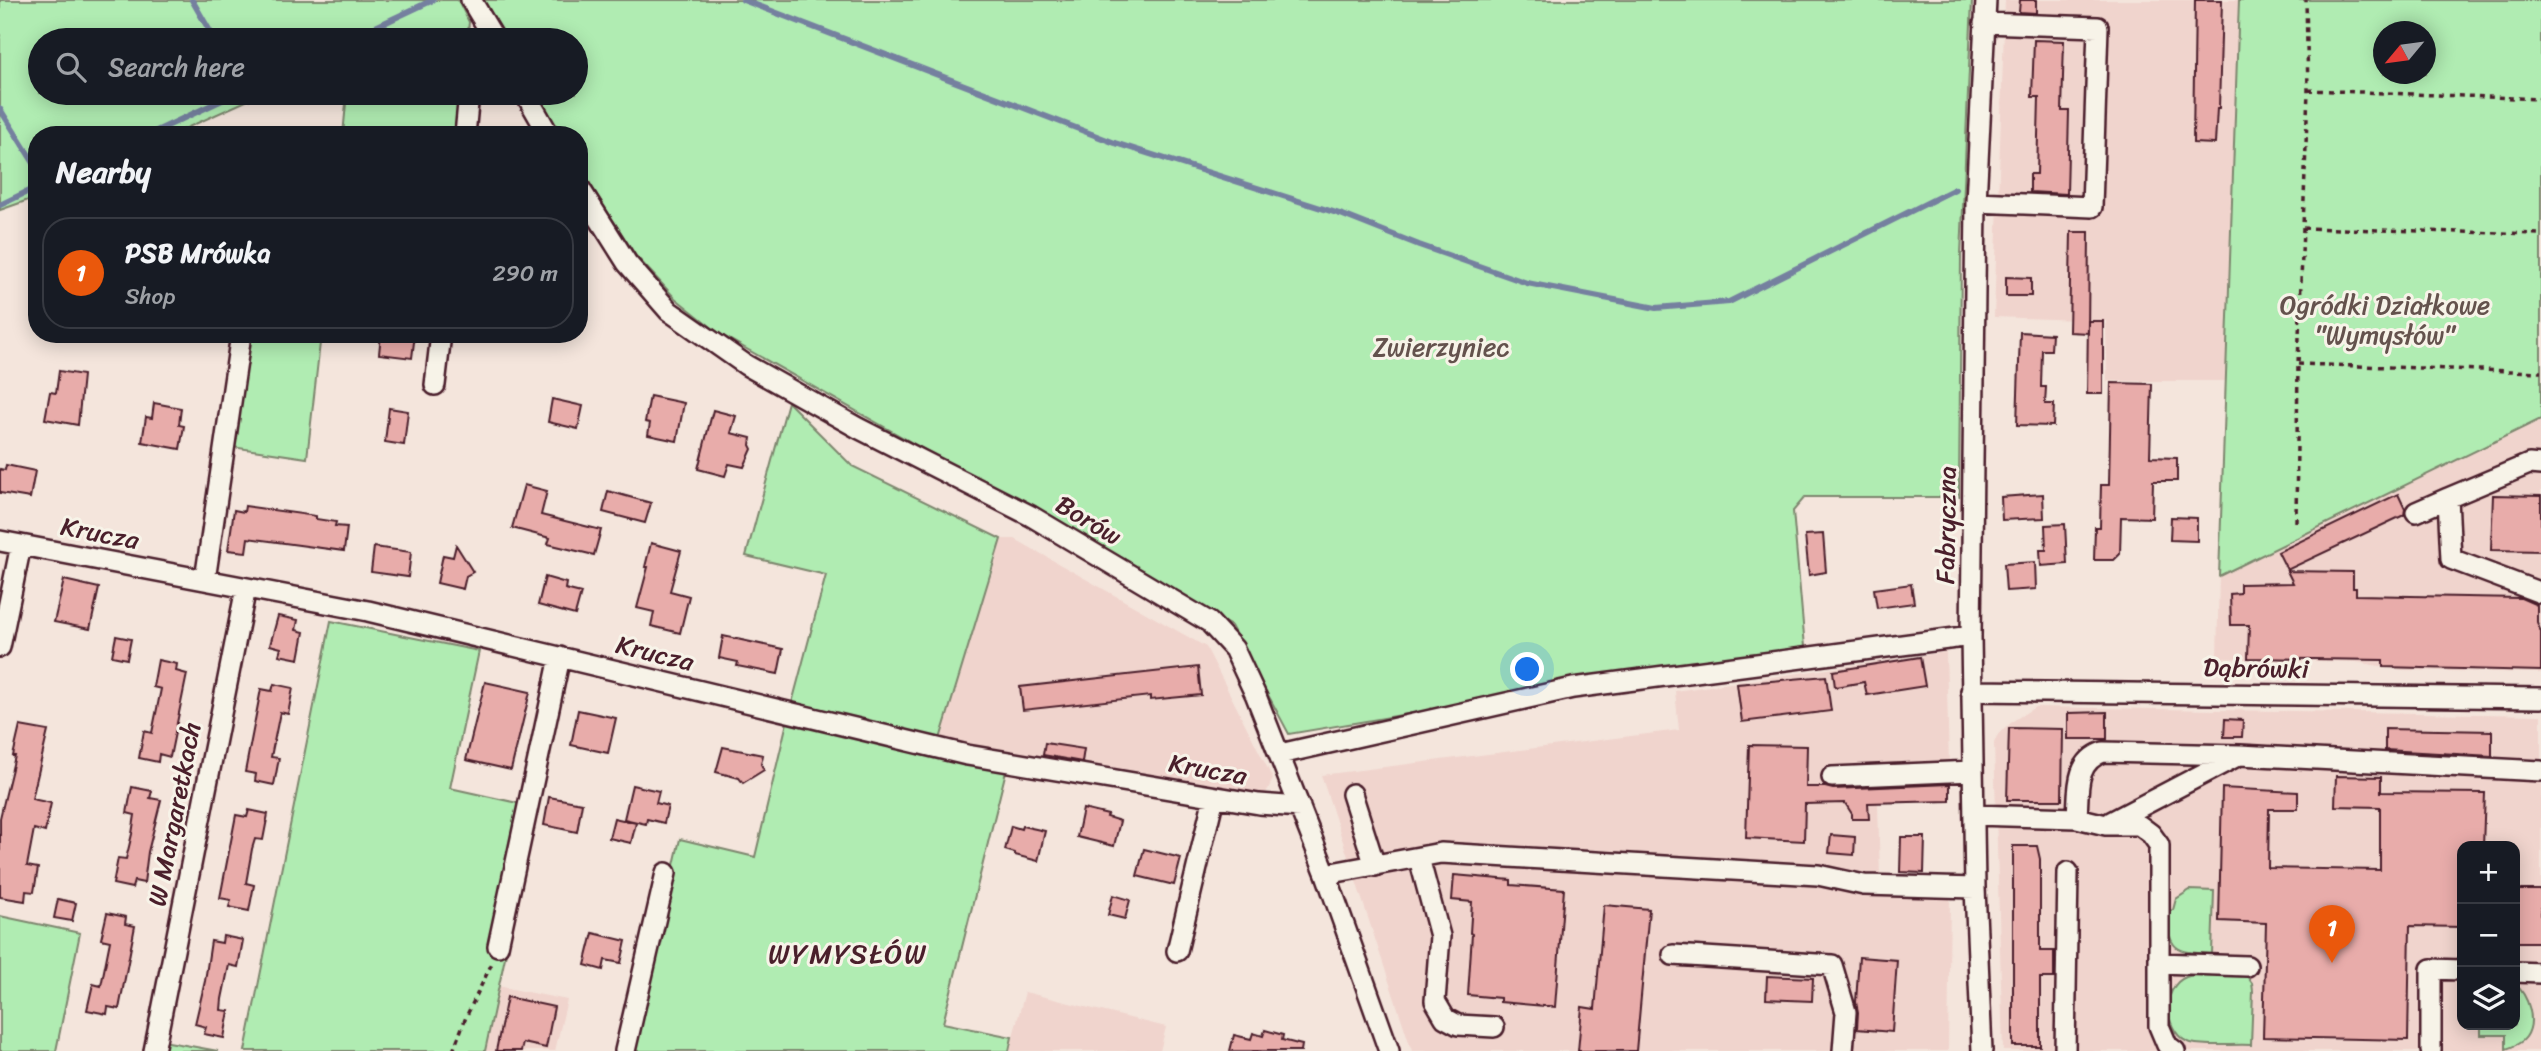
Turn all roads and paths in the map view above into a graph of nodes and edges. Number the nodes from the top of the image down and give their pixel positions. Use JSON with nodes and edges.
{"nodes":[{"id":1,"x":1986,"y":0,"type":"edge"},
{"id":2,"x":2306,"y":0,"type":"edge"},
{"id":3,"x":475,"y":6,"type":"edge"},
{"id":4,"x":1984,"y":23,"type":"junction"},
{"id":5,"x":476,"y":28,"type":"edge"},
{"id":6,"x":488,"y":28,"type":"edge"},
{"id":7,"x":2308,"y":90,"type":"junction"},
{"id":8,"x":2541,"y":99,"type":"edge"},
{"id":9,"x":469,"y":105,"type":"edge"},
{"id":10,"x":532,"y":105,"type":"edge"},
{"id":11,"x":466,"y":126,"type":"edge"},
{"id":12,"x":544,"y":126,"type":"edge"},
{"id":13,"x":588,"y":201,"type":"edge"},
{"id":14,"x":1976,"y":202,"type":"junction"},
{"id":15,"x":2303,"y":228,"type":"junction"},
{"id":16,"x":2541,"y":234,"type":"edge"},
{"id":17,"x":240,"y":343,"type":"edge"},
{"id":18,"x":440,"y":343,"type":"edge"},
{"id":19,"x":2298,"y":364,"type":"junction"},
{"id":20,"x":2541,"y":372,"type":"edge"},
{"id":21,"x":435,"y":385,"type":"dead end"},
{"id":22,"x":2541,"y":465,"type":"edge"},
{"id":23,"x":2448,"y":498,"type":"junction"},
{"id":24,"x":2416,"y":512,"type":"dead end"},
{"id":25,"x":2296,"y":522,"type":"dead end"},
{"id":26,"x":0,"y":541,"type":"edge"},
{"id":27,"x":21,"y":545,"type":"junction"},
{"id":28,"x":205,"y":580,"type":"junction"},
{"id":29,"x":246,"y":588,"type":"junction"},
{"id":30,"x":2541,"y":593,"type":"edge"},
{"id":31,"x":1971,"y":636,"type":"junction"},
{"id":32,"x":0,"y":647,"type":"edge"},
{"id":33,"x":560,"y":657,"type":"junction"},
{"id":34,"x":1971,"y":691,"type":"junction"},
{"id":35,"x":2541,"y":698,"type":"edge"},
{"id":36,"x":1280,"y":754,"type":"junction"},
{"id":37,"x":2240,"y":755,"type":"junction"},
{"id":38,"x":1973,"y":771,"type":"junction"},
{"id":39,"x":2541,"y":771,"type":"edge"},
{"id":40,"x":1832,"y":777,"type":"dead end"},
{"id":41,"x":1352,"y":794,"type":"dead end"},
{"id":42,"x":1214,"y":797,"type":"junction"},
{"id":43,"x":1300,"y":807,"type":"junction"},
{"id":44,"x":1974,"y":815,"type":"junction"},
{"id":45,"x":2077,"y":818,"type":"junction"},
{"id":46,"x":2106,"y":825,"type":"junction"},
{"id":47,"x":1419,"y":858,"type":"junction"},
{"id":48,"x":1375,"y":866,"type":"junction"},
{"id":49,"x":2068,"y":872,"type":"dead end"},
{"id":50,"x":666,"y":873,"type":"dead end"},
{"id":51,"x":1326,"y":874,"type":"junction"},
{"id":52,"x":1975,"y":888,"type":"junction"},
{"id":53,"x":498,"y":946,"type":"joint"},
{"id":54,"x":1177,"y":951,"type":"dead end"},
{"id":55,"x":1673,"y":955,"type":"dead end"},
{"id":56,"x":2159,"y":963,"type":"junction"},
{"id":57,"x":2247,"y":966,"type":"dead end"},
{"id":58,"x":2457,"y":970,"type":"edge"},
{"id":59,"x":2520,"y":972,"type":"edge"},
{"id":60,"x":2541,"y":973,"type":"edge"},
{"id":61,"x":1494,"y":1027,"type":"dead end"},
{"id":62,"x":154,"y":1051,"type":"edge"},
{"id":63,"x":453,"y":1051,"type":"edge"},
{"id":64,"x":625,"y":1051,"type":"edge"},
{"id":65,"x":1389,"y":1051,"type":"edge"},
{"id":66,"x":1843,"y":1051,"type":"edge"},
{"id":67,"x":1982,"y":1051,"type":"edge"},
{"id":68,"x":2066,"y":1051,"type":"edge"},
{"id":69,"x":2175,"y":1051,"type":"edge"},
{"id":70,"x":2431,"y":1051,"type":"edge"}],
"edges":[{"from":1,"to":4,"type":"street","name":"Fabryczna"},
{"from":2,"to":7,"type":"path"},
{"from":3,"to":5,"type":"street"},
{"from":3,"to":6,"type":"street"},
{"from":4,"to":14,"type":"street","name":"Fabryczna"},
{"from":4,"to":14,"type":"street"},
{"from":7,"to":8,"type":"path"},
{"from":7,"to":15,"type":"path"},
{"from":9,"to":11,"type":"street"},
{"from":10,"to":12,"type":"street"},
{"from":13,"to":36,"type":"street","name":"Borów"},
{"from":14,"to":31,"type":"street","name":"Fabryczna"},
{"from":15,"to":16,"type":"path"},
{"from":15,"to":19,"type":"path"},
{"from":17,"to":28,"type":"street"},
{"from":18,"to":21,"type":"street"},
{"from":19,"to":20,"type":"path"},
{"from":19,"to":25,"type":"path"},
{"from":22,"to":23,"type":"street"},
{"from":23,"to":24,"type":"street"},
{"from":23,"to":30,"type":"street"},
{"from":26,"to":27,"type":"street","name":"Krucza"},
{"from":27,"to":28,"type":"street","name":"Krucza"},
{"from":27,"to":32,"type":"street"},
{"from":28,"to":29,"type":"street","name":"Krucza"},
{"from":29,"to":33,"type":"street","name":"Krucza"},
{"from":29,"to":62,"type":"street","name":"W Margaretkach"},
{"from":31,"to":34,"type":"street","name":"Fabryczna"},
{"from":31,"to":36,"type":"street"},
{"from":33,"to":42,"type":"street","name":"Krucza"},
{"from":33,"to":53,"type":"street"},
{"from":34,"to":35,"type":"street","name":"Dąbrówki"},
{"from":34,"to":38,"type":"street","name":"Fabryczna"},
{"from":36,"to":43,"type":"street","name":"Borów"},
{"from":37,"to":39,"type":"street"},
{"from":37,"to":45,"type":"street"},
{"from":37,"to":46,"type":"street"},
{"from":38,"to":40,"type":"street"},
{"from":38,"to":44,"type":"street","name":"Fabryczna"},
{"from":41,"to":48,"type":"street"},
{"from":42,"to":43,"type":"street","name":"Krucza"},
{"from":42,"to":54,"type":"street"},
{"from":43,"to":51,"type":"street","name":"Borów"},
{"from":44,"to":45,"type":"street"},
{"from":44,"to":52,"type":"street","name":"Fabryczna"},
{"from":45,"to":46,"type":"street"},
{"from":46,"to":56,"type":"street"},
{"from":47,"to":48,"type":"street"},
{"from":47,"to":52,"type":"street"},
{"from":47,"to":61,"type":"street"},
{"from":48,"to":51,"type":"street"},
{"from":49,"to":68,"type":"street"},
{"from":50,"to":64,"type":"street"},
{"from":51,"to":65,"type":"street","name":"Borów"},
{"from":52,"to":67,"type":"street","name":"Fabryczna"},
{"from":53,"to":63,"type":"path"},
{"from":55,"to":66,"type":"street"},
{"from":56,"to":57,"type":"street"},
{"from":56,"to":69,"type":"street"},
{"from":58,"to":70,"type":"street"},
{"from":59,"to":60,"type":"street"}]}
